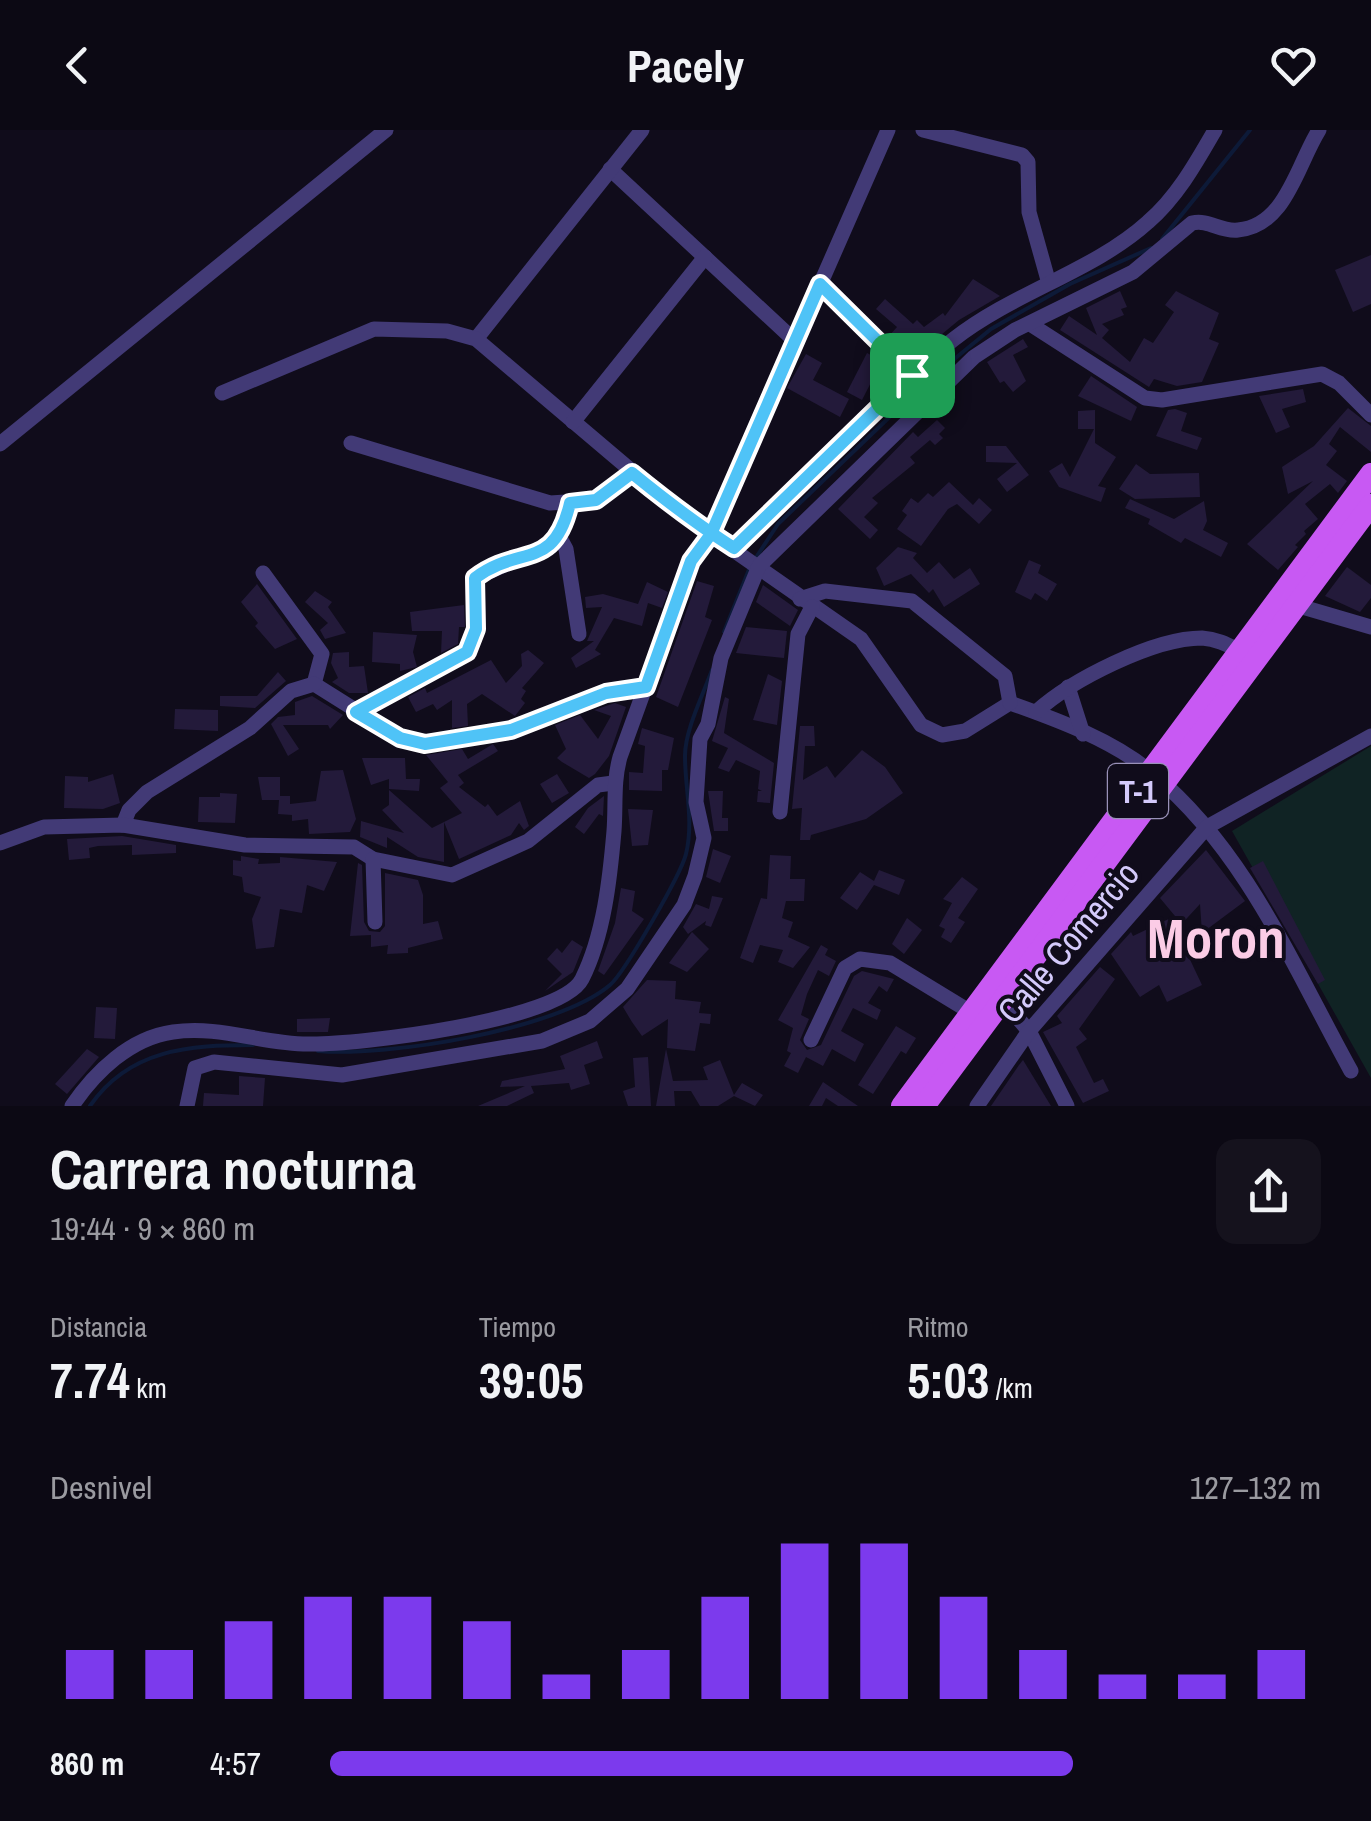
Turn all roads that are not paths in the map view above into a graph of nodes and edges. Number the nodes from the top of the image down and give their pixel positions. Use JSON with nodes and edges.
{"nodes":[{"id":1,"x":386,"y":130,"type":"edge"},
{"id":2,"x":642,"y":130,"type":"edge"},
{"id":3,"x":888,"y":130,"type":"edge"},
{"id":4,"x":924,"y":130,"type":"edge"},
{"id":5,"x":1214,"y":130,"type":"edge"},
{"id":6,"x":1319,"y":130,"type":"edge"},
{"id":7,"x":610,"y":169,"type":"junction"},
{"id":8,"x":705,"y":258,"type":"junction"},
{"id":9,"x":1048,"y":280,"type":"junction"},
{"id":10,"x":820,"y":284,"type":"junction"},
{"id":11,"x":1030,"y":324,"type":"junction"},
{"id":12,"x":476,"y":340,"type":"junction"},
{"id":13,"x":796,"y":341,"type":"junction"},
{"id":14,"x":912,"y":375,"type":"junction"},
{"id":15,"x":222,"y":393,"type":"dead end"},
{"id":16,"x":1371,"y":415,"type":"edge"},
{"id":17,"x":572,"y":422,"type":"junction"},
{"id":18,"x":351,"y":443,"type":"dead end"},
{"id":19,"x":0,"y":444,"type":"edge"},
{"id":20,"x":632,"y":473,"type":"junction"},
{"id":21,"x":1371,"y":474,"type":"edge"},
{"id":22,"x":570,"y":503,"type":"junction"},
{"id":23,"x":1370,"y":510,"type":"edge"},
{"id":24,"x":711,"y":534,"type":"junction"},
{"id":25,"x":560,"y":538,"type":"junction"},
{"id":26,"x":734,"y":548,"type":"junction"},
{"id":27,"x":755,"y":563,"type":"junction"},
{"id":28,"x":263,"y":573,"type":"dead end"},
{"id":29,"x":806,"y":603,"type":"junction"},
{"id":30,"x":1298,"y":606,"type":"junction"},
{"id":31,"x":1371,"y":627,"type":"edge"},
{"id":32,"x":579,"y":634,"type":"dead end"},
{"id":33,"x":1240,"y":651,"type":"junction"},
{"id":34,"x":314,"y":684,"type":"junction"},
{"id":35,"x":646,"y":687,"type":"junction"},
{"id":36,"x":1068,"y":687,"type":"junction"},
{"id":37,"x":1010,"y":703,"type":"junction"},
{"id":38,"x":356,"y":712,"type":"junction"},
{"id":39,"x":1036,"y":712,"type":"junction"},
{"id":40,"x":1083,"y":734,"type":"junction"},
{"id":41,"x":1371,"y":736,"type":"edge"},
{"id":42,"x":1159,"y":779,"type":"junction"},
{"id":43,"x":613,"y":783,"type":"junction"},
{"id":44,"x":780,"y":812,"type":"dead end"},
{"id":45,"x":123,"y":825,"type":"junction"},
{"id":46,"x":1207,"y":826,"type":"junction"},
{"id":47,"x":0,"y":843,"type":"edge"},
{"id":48,"x":374,"y":858,"type":"junction"},
{"id":49,"x":375,"y":922,"type":"dead end"},
{"id":50,"x":1003,"y":1000,"type":"junction"},
{"id":51,"x":972,"y":1012,"type":"junction"},
{"id":52,"x":1029,"y":1031,"type":"junction"},
{"id":53,"x":811,"y":1040,"type":"dead end"},
{"id":54,"x":1351,"y":1071,"type":"dead end"},
{"id":55,"x":72,"y":1106,"type":"edge"},
{"id":56,"x":187,"y":1106,"type":"edge"},
{"id":57,"x":902,"y":1106,"type":"edge"},
{"id":58,"x":924,"y":1106,"type":"edge"},
{"id":59,"x":977,"y":1106,"type":"edge"},
{"id":60,"x":1067,"y":1106,"type":"edge"}],
"edges":[{"from":1,"to":19,"type":"street"},
{"from":2,"to":7,"type":"street"},
{"from":3,"to":10,"type":"street"},
{"from":4,"to":9,"type":"street"},
{"from":5,"to":9,"type":"street"},
{"from":6,"to":11,"type":"street"},
{"from":7,"to":8,"type":"street"},
{"from":7,"to":12,"type":"street"},
{"from":8,"to":13,"type":"street"},
{"from":8,"to":17,"type":"street"},
{"from":9,"to":14,"type":"street"},
{"from":10,"to":13,"type":"street"},
{"from":10,"to":14,"type":"street"},
{"from":11,"to":16,"type":"street"},
{"from":11,"to":27,"type":"street"},
{"from":12,"to":15,"type":"street"},
{"from":12,"to":17,"type":"street"},
{"from":13,"to":24,"type":"street"},
{"from":14,"to":26,"type":"street"},
{"from":17,"to":20,"type":"street"},
{"from":18,"to":22,"type":"street"},
{"from":20,"to":22,"type":"street"},
{"from":20,"to":24,"type":"street"},
{"from":21,"to":33,"type":"main road","number":"T-1"},
{"from":22,"to":25,"type":"street"},
{"from":23,"to":30,"type":"main road","number":"T-1"},
{"from":24,"to":26,"type":"street"},
{"from":24,"to":35,"type":"street"},
{"from":25,"to":32,"type":"street"},
{"from":25,"to":38,"type":"street"},
{"from":26,"to":27,"type":"street"},
{"from":27,"to":29,"type":"street"},
{"from":27,"to":56,"type":"street"},
{"from":28,"to":34,"type":"street"},
{"from":29,"to":37,"type":"street"},
{"from":29,"to":37,"type":"street"},
{"from":29,"to":44,"type":"street"},
{"from":30,"to":31,"type":"street"},
{"from":30,"to":42,"type":"main road","number":"T-1"},
{"from":33,"to":36,"type":"street"},
{"from":33,"to":42,"type":"main road","number":"T-1"},
{"from":34,"to":38,"type":"street"},
{"from":34,"to":45,"type":"street"},
{"from":35,"to":38,"type":"street"},
{"from":35,"to":43,"type":"street"},
{"from":36,"to":39,"type":"street"},
{"from":36,"to":40,"type":"street"},
{"from":37,"to":39,"type":"street"},
{"from":39,"to":40,"type":"street"},
{"from":40,"to":42,"type":"street"},
{"from":41,"to":46,"type":"street","name":"Calle Comercio"},
{"from":42,"to":46,"type":"street"},
{"from":42,"to":50,"type":"main road","number":"T-1"},
{"from":42,"to":51,"type":"main road","number":"T-1"},
{"from":43,"to":48,"type":"street"},
{"from":43,"to":55,"type":"street"},
{"from":45,"to":47,"type":"street"},
{"from":45,"to":48,"type":"street"},
{"from":46,"to":52,"type":"street","name":"Calle Comercio"},
{"from":46,"to":54,"type":"street"},
{"from":48,"to":49,"type":"street"},
{"from":50,"to":52,"type":"street"},
{"from":50,"to":58,"type":"main road","number":"T-1"},
{"from":51,"to":53,"type":"street"},
{"from":51,"to":57,"type":"main road","number":"T-1"},
{"from":52,"to":59,"type":"street","name":"Calle Comercio"},
{"from":52,"to":60,"type":"street"}]}
